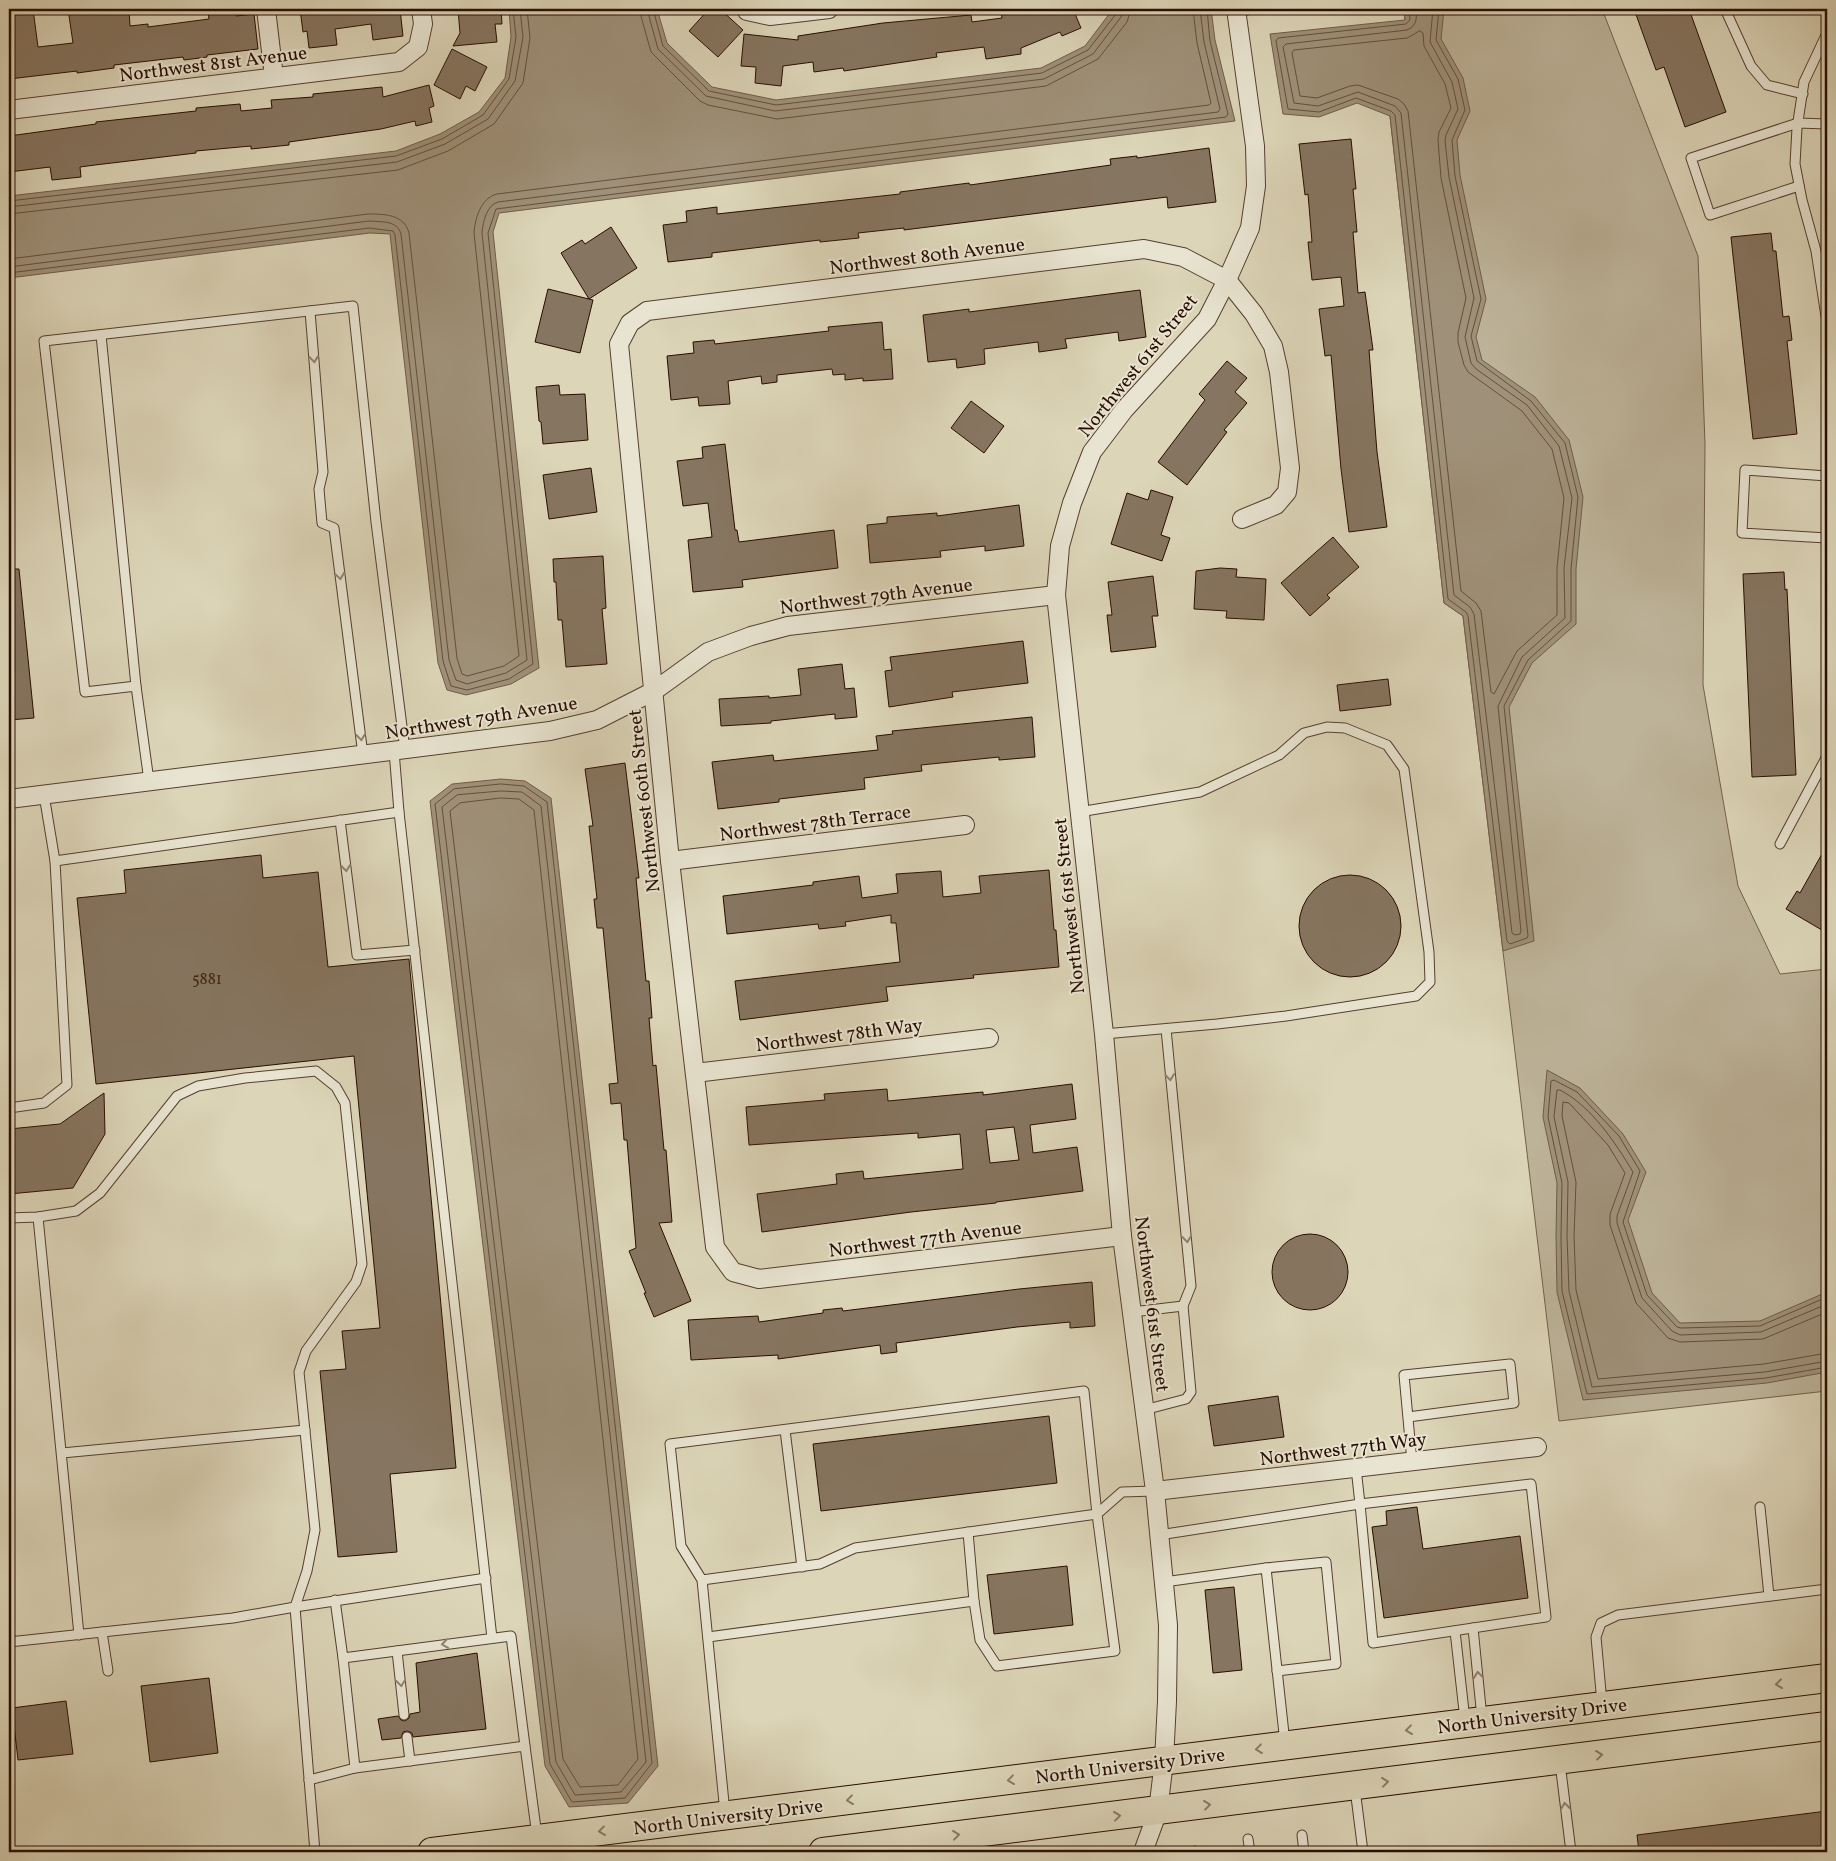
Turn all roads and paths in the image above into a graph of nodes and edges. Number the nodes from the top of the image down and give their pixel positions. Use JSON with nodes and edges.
{"nodes":[{"id":1,"x":266,"y":9,"type":"edge"},
{"id":2,"x":421,"y":9,"type":"edge"},
{"id":3,"x":828,"y":9,"type":"edge"},
{"id":4,"x":1724,"y":9,"type":"edge"},
{"id":5,"x":747,"y":10,"type":"edge"},
{"id":6,"x":1241,"y":10,"type":"edge"},
{"id":7,"x":1827,"y":33,"type":"edge"},
{"id":8,"x":274,"y":77,"type":"junction"},
{"id":9,"x":1803,"y":94,"type":"junction"},
{"id":10,"x":9,"y":110,"type":"edge"},
{"id":11,"x":1798,"y":123,"type":"junction"},
{"id":12,"x":1827,"y":124,"type":"edge"},
{"id":13,"x":1799,"y":186,"type":"junction"},
{"id":14,"x":1227,"y":280,"type":"junction"},
{"id":15,"x":310,"y":311,"type":"junction"},
{"id":16,"x":630,"y":323,"type":"joint"},
{"id":17,"x":1827,"y":323,"type":"edge"},
{"id":18,"x":101,"y":334,"type":"junction"},
{"id":19,"x":1827,"y":476,"type":"edge"},
{"id":20,"x":1242,"y":519,"type":"dead end"},
{"id":21,"x":1827,"y":538,"type":"edge"},
{"id":22,"x":1056,"y":595,"type":"junction"},
{"id":23,"x":136,"y":686,"type":"junction"},
{"id":24,"x":654,"y":691,"type":"junction"},
{"id":25,"x":399,"y":751,"type":"junction"},
{"id":26,"x":363,"y":755,"type":"junction"},
{"id":27,"x":1827,"y":756,"type":"edge"},
{"id":28,"x":149,"y":782,"type":"junction"},
{"id":29,"x":44,"y":794,"type":"junction"},
{"id":30,"x":9,"y":799,"type":"edge"},
{"id":31,"x":399,"y":812,"type":"junction"},
{"id":32,"x":1080,"y":812,"type":"junction"},
{"id":33,"x":340,"y":820,"type":"junction"},
{"id":34,"x":965,"y":824,"type":"dead end"},
{"id":35,"x":1780,"y":844,"type":"dead end"},
{"id":36,"x":55,"y":860,"type":"junction"},
{"id":37,"x":670,"y":861,"type":"junction"},
{"id":38,"x":415,"y":950,"type":"junction"},
{"id":39,"x":1166,"y":1028,"type":"junction"},
{"id":40,"x":1104,"y":1034,"type":"junction"},
{"id":41,"x":988,"y":1038,"type":"dead end"},
{"id":42,"x":9,"y":1046,"type":"edge"},
{"id":43,"x":9,"y":1056,"type":"edge"},
{"id":44,"x":695,"y":1073,"type":"junction"},
{"id":45,"x":9,"y":1108,"type":"edge"},
{"id":46,"x":38,"y":1217,"type":"junction"},
{"id":47,"x":9,"y":1218,"type":"edge"},
{"id":48,"x":1122,"y":1236,"type":"junction"},
{"id":49,"x":733,"y":1272,"type":"joint"},
{"id":50,"x":1182,"y":1306,"type":"junction"},
{"id":51,"x":1132,"y":1312,"type":"junction"},
{"id":52,"x":1144,"y":1410,"type":"junction"},
{"id":53,"x":1408,"y":1417,"type":"junction"},
{"id":54,"x":305,"y":1430,"type":"junction"},
{"id":55,"x":784,"y":1430,"type":"junction"},
{"id":56,"x":1537,"y":1447,"type":"dead end"},
{"id":57,"x":62,"y":1454,"type":"junction"},
{"id":58,"x":1412,"y":1462,"type":"junction"},
{"id":59,"x":1356,"y":1468,"type":"junction"},
{"id":60,"x":1155,"y":1491,"type":"junction"},
{"id":61,"x":1360,"y":1504,"type":"junction"},
{"id":62,"x":1760,"y":1507,"type":"dead end"},
{"id":63,"x":1098,"y":1514,"type":"junction"},
{"id":64,"x":968,"y":1532,"type":"junction"},
{"id":65,"x":1159,"y":1535,"type":"junction"},
{"id":66,"x":802,"y":1566,"type":"junction"},
{"id":67,"x":1266,"y":1568,"type":"junction"},
{"id":68,"x":486,"y":1578,"type":"junction"},
{"id":69,"x":702,"y":1580,"type":"junction"},
{"id":70,"x":1164,"y":1582,"type":"junction"},
{"id":71,"x":1827,"y":1589,"type":"edge"},
{"id":72,"x":1769,"y":1596,"type":"junction"},
{"id":73,"x":335,"y":1600,"type":"junction"},
{"id":74,"x":974,"y":1601,"type":"junction"},
{"id":75,"x":295,"y":1607,"type":"junction"},
{"id":76,"x":1472,"y":1628,"type":"junction"},
{"id":77,"x":1455,"y":1631,"type":"junction"},
{"id":78,"x":102,"y":1632,"type":"junction"},
{"id":79,"x":79,"y":1635,"type":"junction"},
{"id":80,"x":708,"y":1637,"type":"junction"},
{"id":81,"x":492,"y":1638,"type":"junction"},
{"id":82,"x":9,"y":1642,"type":"edge"},
{"id":83,"x":397,"y":1651,"type":"junction"},
{"id":84,"x":343,"y":1658,"type":"junction"},
{"id":85,"x":108,"y":1671,"type":"dead end"},
{"id":86,"x":1277,"y":1671,"type":"junction"},
{"id":87,"x":1827,"y":1678,"type":"edge"},
{"id":88,"x":1602,"y":1706,"type":"junction"},
{"id":89,"x":404,"y":1715,"type":"dead end"},
{"id":90,"x":1474,"y":1722,"type":"junction"},
{"id":91,"x":1827,"y":1726,"type":"edge"},
{"id":92,"x":407,"y":1737,"type":"dead end"},
{"id":93,"x":525,"y":1746,"type":"junction"},
{"id":94,"x":1285,"y":1746,"type":"junction"},
{"id":95,"x":1559,"y":1760,"type":"junction"},
{"id":96,"x":410,"y":1761,"type":"junction"},
{"id":97,"x":1164,"y":1761,"type":"junction"},
{"id":98,"x":355,"y":1768,"type":"junction"},
{"id":99,"x":309,"y":1780,"type":"junction"},
{"id":100,"x":1355,"y":1786,"type":"junction"},
{"id":101,"x":1158,"y":1811,"type":"junction"},
{"id":102,"x":725,"y":1816,"type":"junction"},
{"id":103,"x":1302,"y":1835,"type":"dead end"},
{"id":104,"x":537,"y":1839,"type":"junction"},
{"id":105,"x":1248,"y":1839,"type":"dead end"},
{"id":106,"x":856,"y":1850,"type":"edge"},
{"id":107,"x":315,"y":1852,"type":"edge"},
{"id":108,"x":432,"y":1852,"type":"edge"},
{"id":109,"x":823,"y":1852,"type":"edge"},
{"id":110,"x":1143,"y":1852,"type":"edge"},
{"id":111,"x":1250,"y":1852,"type":"edge"},
{"id":112,"x":1304,"y":1852,"type":"edge"},
{"id":113,"x":1363,"y":1852,"type":"edge"},
{"id":114,"x":1570,"y":1852,"type":"edge"}],
"edges":[{"from":1,"to":8,"type":"street"},
{"from":2,"to":8,"type":"street","name":"Northwest 81st Avenue"},
{"from":3,"to":5,"type":"street"},
{"from":4,"to":9,"type":"lane"},
{"from":6,"to":14,"type":"street","name":"Northwest 61st Street"},
{"from":7,"to":9,"type":"lane"},
{"from":8,"to":10,"type":"street","name":"Northwest 81st Avenue"},
{"from":9,"to":11,"type":"lane"},
{"from":11,"to":12,"type":"lane"},
{"from":11,"to":13,"type":"lane"},
{"from":11,"to":13,"type":"lane"},
{"from":13,"to":17,"type":"lane"},
{"from":14,"to":16,"type":"street","name":"Northwest 80th Avenue"},
{"from":14,"to":20,"type":"street"},
{"from":14,"to":22,"type":"street","name":"Northwest 61st Street"},
{"from":15,"to":18,"type":"lane"},
{"from":15,"to":25,"type":"lane"},
{"from":15,"to":26,"type":"lane","one_way":true},
{"from":16,"to":24,"type":"street","name":"Northwest 60th Street"},
{"from":18,"to":23,"type":"lane"},
{"from":18,"to":23,"type":"lane"},
{"from":19,"to":21,"type":"lane"},
{"from":22,"to":24,"type":"street","name":"Northwest 79th Avenue"},
{"from":22,"to":32,"type":"street","name":"Northwest 61st Street"},
{"from":23,"to":28,"type":"lane"},
{"from":24,"to":25,"type":"street","name":"Northwest 79th Avenue"},
{"from":24,"to":37,"type":"street","name":"Northwest 60th Street"},
{"from":25,"to":26,"type":"street","name":"Northwest 79th Avenue"},
{"from":25,"to":31,"type":"lane"},
{"from":26,"to":28,"type":"street","name":"Northwest 79th Avenue"},
{"from":27,"to":35,"type":"lane"},
{"from":28,"to":29,"type":"street","name":"Northwest 79th Avenue"},
{"from":29,"to":30,"type":"street","name":"Northwest 79th Avenue"},
{"from":29,"to":36,"type":"lane"},
{"from":31,"to":33,"type":"lane"},
{"from":31,"to":38,"type":"lane"},
{"from":32,"to":39,"type":"lane"},
{"from":32,"to":40,"type":"street","name":"Northwest 61st Street"},
{"from":33,"to":36,"type":"lane"},
{"from":33,"to":38,"type":"lane","one_way":true},
{"from":34,"to":37,"type":"street","name":"Northwest 78th Terrace"},
{"from":36,"to":45,"type":"lane"},
{"from":37,"to":44,"type":"street","name":"Northwest 60th Street"},
{"from":38,"to":68,"type":"lane"},
{"from":39,"to":40,"type":"lane"},
{"from":39,"to":50,"type":"lane","one_way":true},
{"from":40,"to":48,"type":"street","name":"Northwest 61st Street"},
{"from":41,"to":44,"type":"street","name":"Northwest 78th Way"},
{"from":42,"to":43,"type":"lane"},
{"from":44,"to":49,"type":"street","name":"Northwest 60th Street"},
{"from":46,"to":47,"type":"lane"},
{"from":46,"to":54,"type":"lane"},
{"from":46,"to":57,"type":"lane"},
{"from":48,"to":49,"type":"street","name":"Northwest 77th Avenue"},
{"from":48,"to":51,"type":"street","name":"Northwest 61st Street"},
{"from":50,"to":51,"type":"lane"},
{"from":50,"to":52,"type":"lane"},
{"from":51,"to":52,"type":"street","name":"Northwest 61st Street"},
{"from":52,"to":60,"type":"street","name":"Northwest 61st Street"},
{"from":53,"to":53,"type":"lane"},
{"from":53,"to":58,"type":"lane"},
{"from":54,"to":57,"type":"lane"},
{"from":54,"to":75,"type":"lane"},
{"from":55,"to":63,"type":"lane"},
{"from":55,"to":66,"type":"lane"},
{"from":55,"to":69,"type":"lane"},
{"from":56,"to":58,"type":"street","name":"Northwest 77th Way"},
{"from":57,"to":79,"type":"lane"},
{"from":58,"to":59,"type":"street","name":"Northwest 77th Way"},
{"from":59,"to":60,"type":"street","name":"Northwest 77th Way"},
{"from":59,"to":61,"type":"lane"},
{"from":60,"to":63,"type":"lane"},
{"from":60,"to":65,"type":"street","name":"Northwest 61st Street"},
{"from":61,"to":65,"type":"lane"},
{"from":61,"to":76,"type":"lane"},
{"from":61,"to":77,"type":"lane"},
{"from":62,"to":72,"type":"lane"},
{"from":63,"to":64,"type":"lane"},
{"from":63,"to":74,"type":"lane"},
{"from":64,"to":66,"type":"lane"},
{"from":64,"to":74,"type":"lane"},
{"from":65,"to":70,"type":"street","name":"Northwest 61st Street"},
{"from":66,"to":69,"type":"lane"},
{"from":67,"to":70,"type":"lane"},
{"from":67,"to":86,"type":"lane"},
{"from":67,"to":86,"type":"lane"},
{"from":68,"to":73,"type":"lane"},
{"from":68,"to":81,"type":"lane"},
{"from":69,"to":80,"type":"lane"},
{"from":70,"to":97,"type":"street","name":"Northwest 61st Street"},
{"from":71,"to":72,"type":"lane"},
{"from":72,"to":88,"type":"lane"},
{"from":73,"to":75,"type":"lane"},
{"from":73,"to":84,"type":"lane"},
{"from":74,"to":80,"type":"lane"},
{"from":75,"to":78,"type":"lane"},
{"from":75,"to":99,"type":"lane"},
{"from":76,"to":77,"type":"lane"},
{"from":90,"to":76,"type":"lane","one_way":true},
{"from":77,"to":90,"type":"lane"},
{"from":78,"to":79,"type":"lane"},
{"from":78,"to":85,"type":"lane"},
{"from":79,"to":82,"type":"lane"},
{"from":80,"to":102,"type":"lane"},
{"from":81,"to":83,"type":"lane","one_way":true},
{"from":81,"to":93,"type":"lane"},
{"from":83,"to":84,"type":"lane"},
{"from":83,"to":89,"type":"lane","one_way":true},
{"from":84,"to":98,"type":"lane"},
{"from":86,"to":94,"type":"lane"},
{"from":87,"to":88,"type":"main road","name":"North University Drive","one_way":true},
{"from":88,"to":90,"type":"main road","name":"North University Drive"},
{"from":90,"to":94,"type":"main road","name":"North University Drive","one_way":true},
{"from":95,"to":91,"type":"main road","one_way":true},
{"from":92,"to":96,"type":"lane"},
{"from":93,"to":96,"type":"lane"},
{"from":93,"to":104,"type":"lane"},
{"from":94,"to":97,"type":"main road","name":"North University Drive","one_way":true},
{"from":100,"to":95,"type":"main road","one_way":true},
{"from":114,"to":95,"type":"lane","one_way":true},
{"from":96,"to":98,"type":"lane"},
{"from":97,"to":101,"type":"street","name":"Northwest 61st Street"},
{"from":97,"to":102,"type":"main road","name":"North University Drive","one_way":true},
{"from":98,"to":99,"type":"lane"},
{"from":99,"to":107,"type":"lane"},
{"from":101,"to":100,"type":"main road","one_way":true},
{"from":100,"to":113,"type":"lane"},
{"from":106,"to":101,"type":"main road","one_way":true},
{"from":101,"to":110,"type":"street","name":"Northwest 61st Street"},
{"from":102,"to":104,"type":"main road","name":"North University Drive","one_way":true},
{"from":103,"to":112,"type":"lane"},
{"from":104,"to":108,"type":"main road","name":"North University Drive"},
{"from":105,"to":111,"type":"lane"},
{"from":106,"to":109,"type":"main road"}]}
